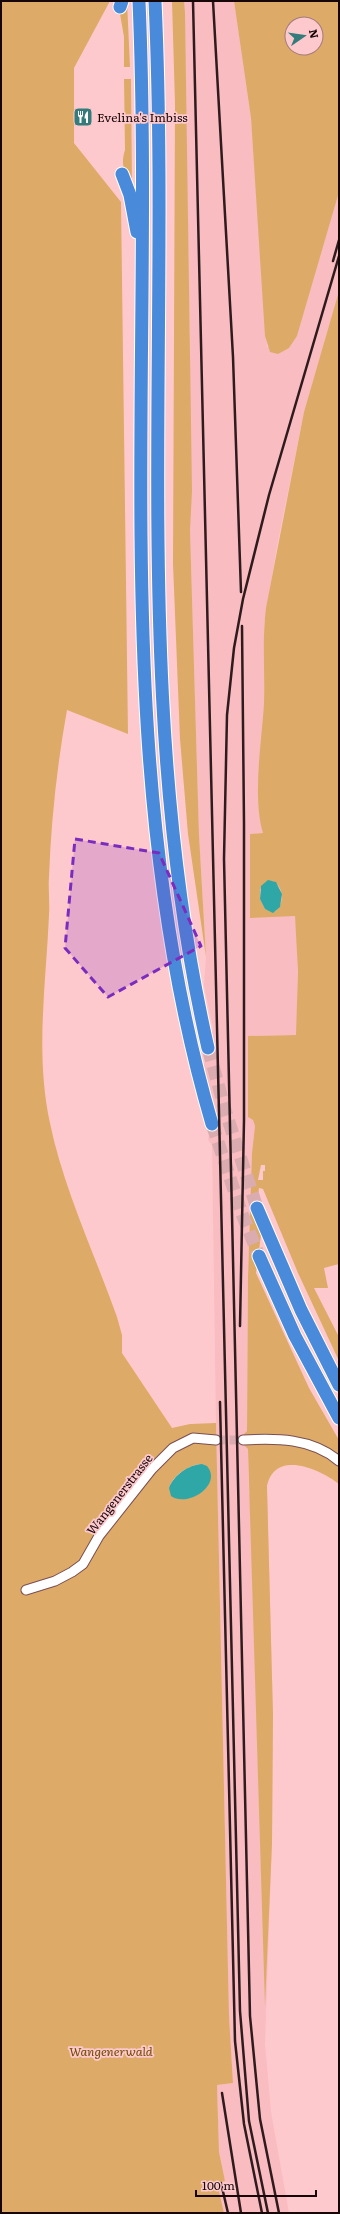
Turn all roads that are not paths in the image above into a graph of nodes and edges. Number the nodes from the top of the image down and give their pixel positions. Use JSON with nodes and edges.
{"nodes":[{"id":1,"x":139,"y":1,"type":"edge"},
{"id":2,"x":155,"y":1,"type":"edge"},
{"id":3,"x":122,"y":174,"type":"dead end"},
{"id":4,"x":142,"y":258,"type":"junction"},
{"id":5,"x":208,"y":1048,"type":"tunnel mouth"},
{"id":6,"x":212,"y":1124,"type":"tunnel mouth"},
{"id":7,"x":257,"y":1208,"type":"tunnel mouth"},
{"id":8,"x":259,"y":1256,"type":"tunnel mouth"},
{"id":9,"x":339,"y":1385,"type":"edge"},
{"id":10,"x":339,"y":1418,"type":"edge"},
{"id":11,"x":216,"y":1440,"type":"tunnel mouth"},
{"id":12,"x":243,"y":1440,"type":"tunnel mouth"},
{"id":13,"x":339,"y":1461,"type":"edge"},
{"id":14,"x":26,"y":1590,"type":"dead end"}],
"edges":[{"from":1,"to":4,"type":"highway"},
{"from":2,"to":5,"type":"highway"},
{"from":3,"to":4,"type":"highway"},
{"from":4,"to":6,"type":"highway"},
{"from":7,"to":9,"type":"highway"},
{"from":8,"to":10,"type":"highway"},
{"from":11,"to":14,"type":"street","name":"Wangenerstrasse"},
{"from":12,"to":13,"type":"street"}]}
